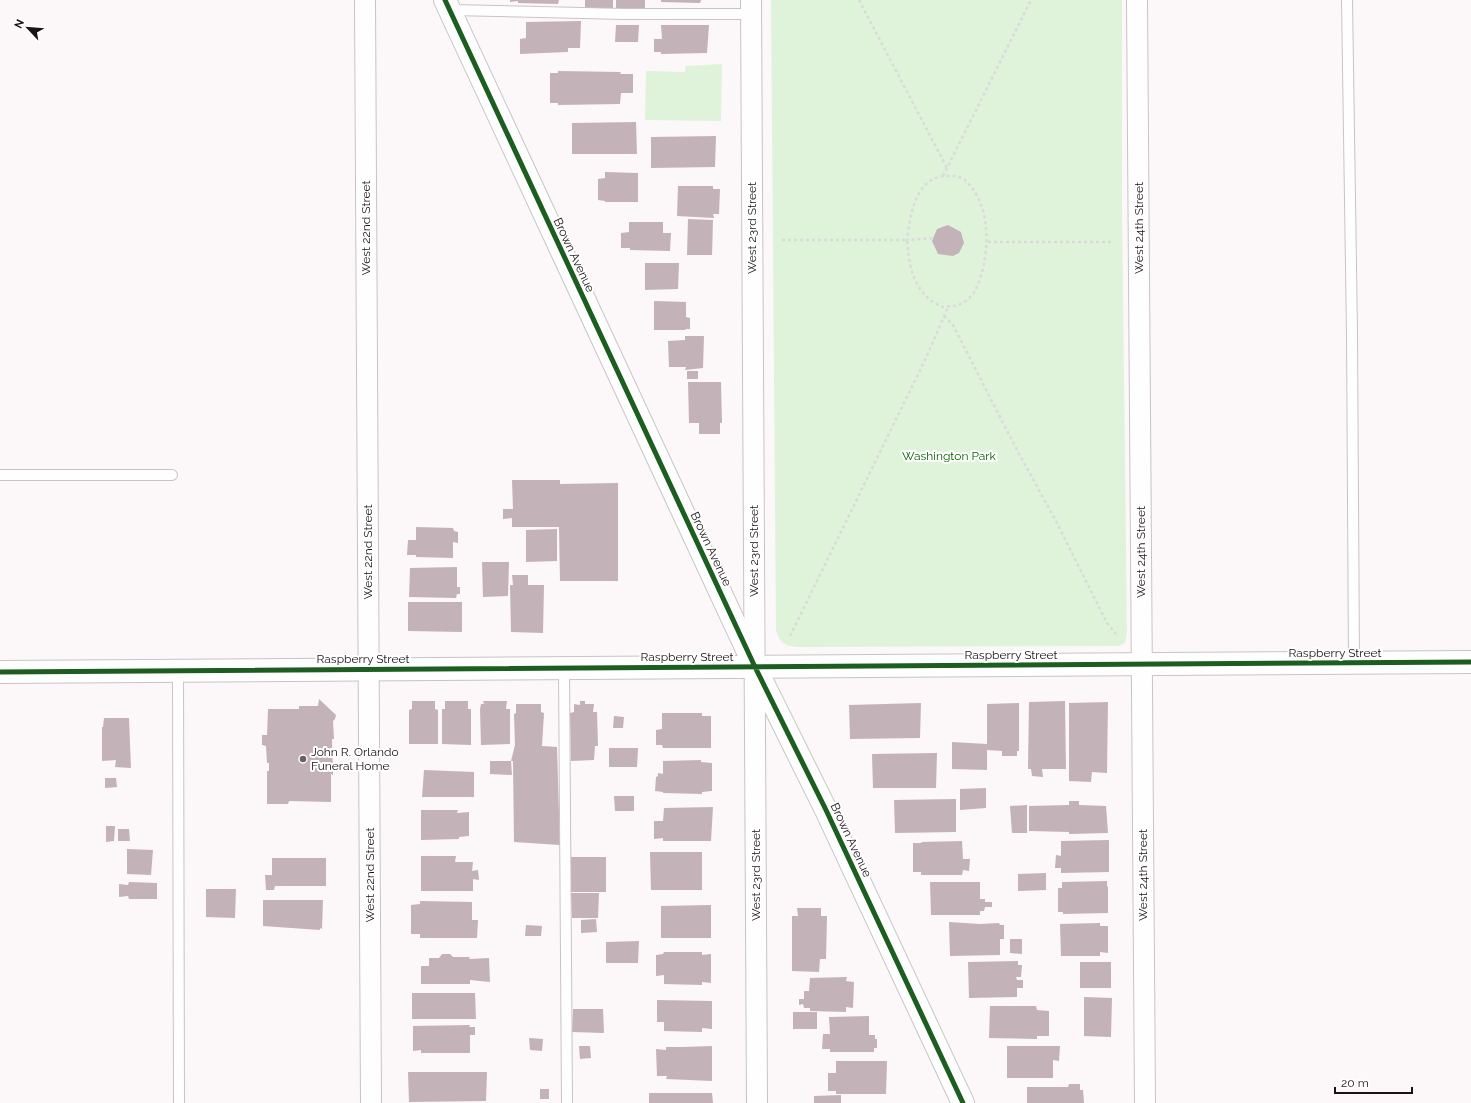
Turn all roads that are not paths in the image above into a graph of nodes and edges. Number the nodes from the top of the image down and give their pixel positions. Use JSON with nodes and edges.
{"nodes":[{"id":1,"x":365,"y":0,"type":"edge"},
{"id":2,"x":1138,"y":0,"type":"edge"},
{"id":3,"x":1347,"y":0,"type":"edge"},
{"id":4,"x":447,"y":5,"type":"edge"},
{"id":5,"x":751,"y":7,"type":"edge"},
{"id":6,"x":0,"y":475,"type":"edge"},
{"id":7,"x":172,"y":475,"type":"dead end"},
{"id":8,"x":1471,"y":662,"type":"edge"},
{"id":9,"x":1354,"y":663,"type":"junction"},
{"id":10,"x":1141,"y":664,"type":"junction"},
{"id":11,"x":755,"y":667,"type":"junction"},
{"id":12,"x":564,"y":668,"type":"junction"},
{"id":13,"x":369,"y":669,"type":"junction"},
{"id":14,"x":178,"y":670,"type":"junction"},
{"id":15,"x":0,"y":672,"type":"edge"},
{"id":16,"x":179,"y":1103,"type":"edge"},
{"id":17,"x":371,"y":1103,"type":"edge"},
{"id":18,"x":567,"y":1103,"type":"edge"},
{"id":19,"x":757,"y":1103,"type":"edge"},
{"id":20,"x":963,"y":1103,"type":"edge"},
{"id":21,"x":1145,"y":1103,"type":"edge"}],
"edges":[{"from":1,"to":13,"type":"street","name":"West 22nd Street"},
{"from":2,"to":10,"type":"street","name":"West 24th Street"},
{"from":3,"to":9,"type":"lane"},
{"from":4,"to":5,"type":"lane"},
{"from":4,"to":11,"type":"street","name":"Brown Avenue"},
{"from":5,"to":11,"type":"street","name":"West 23rd Street"},
{"from":6,"to":7,"type":"lane"},
{"from":8,"to":9,"type":"street","name":"Raspberry Street"},
{"from":9,"to":10,"type":"street","name":"Raspberry Street"},
{"from":10,"to":11,"type":"street","name":"Raspberry Street"},
{"from":10,"to":21,"type":"street","name":"West 24th Street"},
{"from":11,"to":12,"type":"street","name":"Raspberry Street"},
{"from":11,"to":19,"type":"street","name":"West 23rd Street"},
{"from":11,"to":20,"type":"street","name":"Brown Avenue"},
{"from":12,"to":13,"type":"street","name":"Raspberry Street"},
{"from":12,"to":18,"type":"lane"},
{"from":13,"to":14,"type":"street","name":"Raspberry Street"},
{"from":13,"to":17,"type":"street","name":"West 22nd Street"},
{"from":14,"to":15,"type":"street","name":"Raspberry Street"},
{"from":14,"to":16,"type":"lane"}]}
